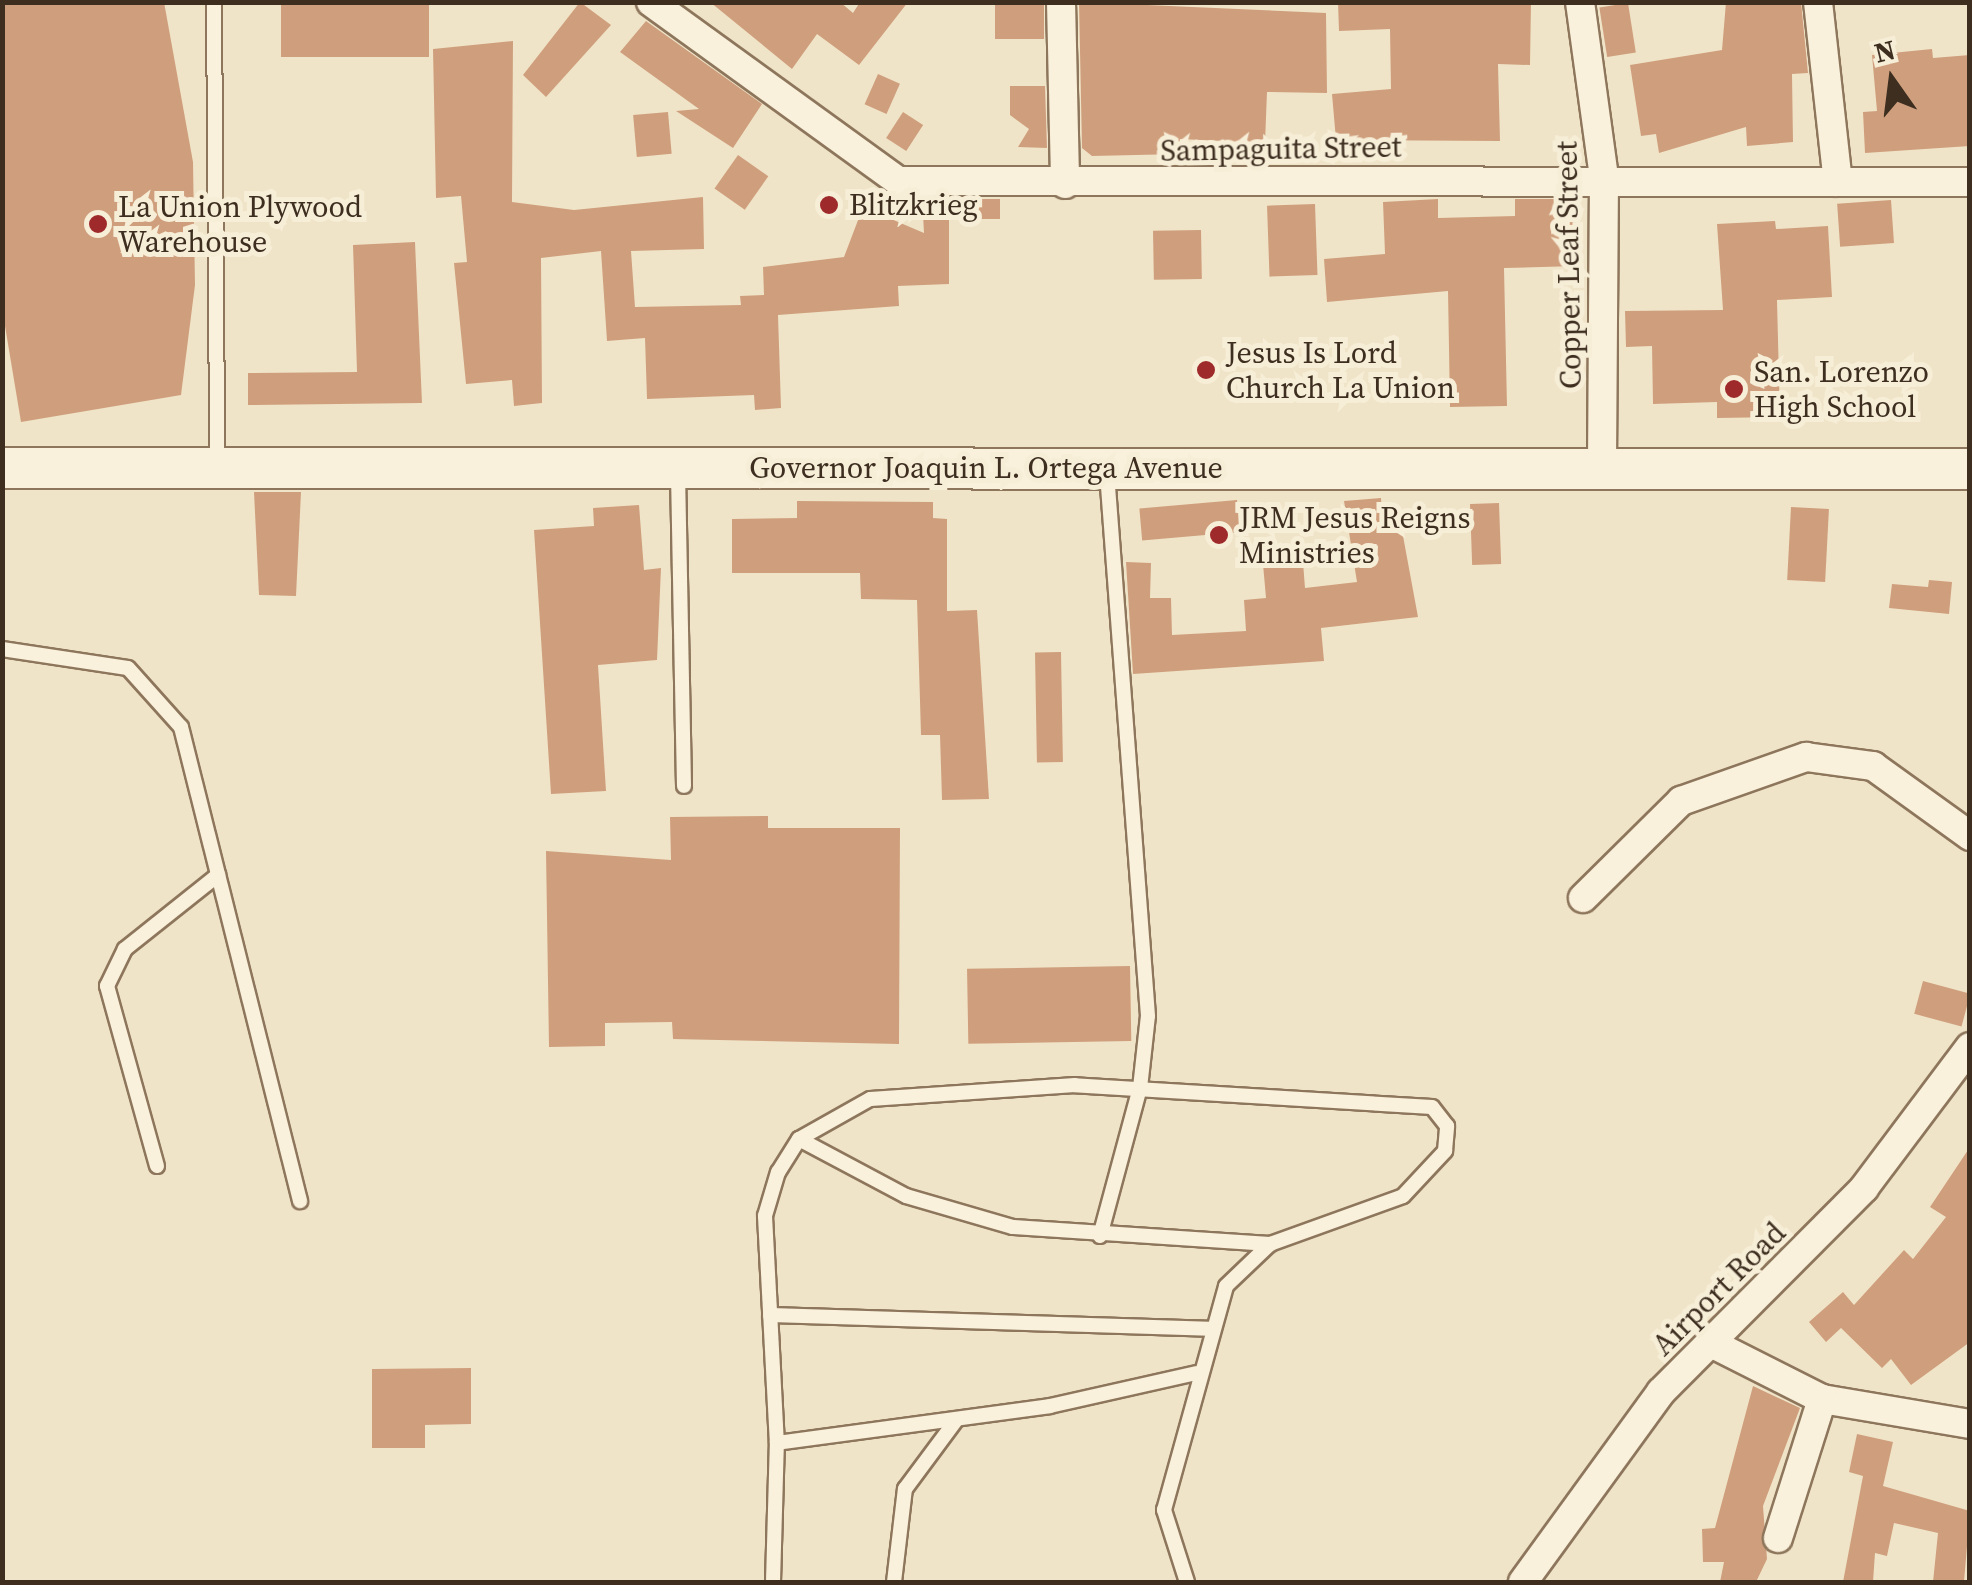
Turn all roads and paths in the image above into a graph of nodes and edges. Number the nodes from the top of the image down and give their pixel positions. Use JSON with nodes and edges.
{"nodes":[{"id":1,"x":214,"y":2,"type":"edge"},
{"id":2,"x":651,"y":2,"type":"edge"},
{"id":3,"x":1061,"y":2,"type":"edge"},
{"id":4,"x":1580,"y":2,"type":"edge"},
{"id":5,"x":1818,"y":2,"type":"edge"},
{"id":6,"x":1604,"y":177,"type":"junction"},
{"id":7,"x":1838,"y":182,"type":"junction"},
{"id":8,"x":1970,"y":182,"type":"edge"},
{"id":9,"x":1065,"y":184,"type":"junction"},
{"id":10,"x":2,"y":468,"type":"edge"},
{"id":11,"x":217,"y":468,"type":"junction"},
{"id":12,"x":678,"y":468,"type":"junction"},
{"id":13,"x":1107,"y":468,"type":"junction"},
{"id":14,"x":1602,"y":468,"type":"junction"},
{"id":15,"x":1970,"y":469,"type":"edge"},
{"id":16,"x":2,"y":650,"type":"edge"},
{"id":17,"x":684,"y":786,"type":"dead end"},
{"id":18,"x":1970,"y":836,"type":"edge"},
{"id":19,"x":218,"y":875,"type":"junction"},
{"id":20,"x":1582,"y":898,"type":"dead end"},
{"id":21,"x":1970,"y":1048,"type":"edge"},
{"id":22,"x":1140,"y":1088,"type":"junction"},
{"id":23,"x":799,"y":1138,"type":"junction"},
{"id":24,"x":158,"y":1166,"type":"dead end"},
{"id":25,"x":300,"y":1201,"type":"dead end"},
{"id":26,"x":1100,"y":1236,"type":"junction"},
{"id":27,"x":1270,"y":1244,"type":"junction"},
{"id":28,"x":770,"y":1315,"type":"junction"},
{"id":29,"x":1210,"y":1329,"type":"junction"},
{"id":30,"x":1713,"y":1344,"type":"junction"},
{"id":31,"x":1196,"y":1373,"type":"junction"},
{"id":32,"x":1822,"y":1400,"type":"junction"},
{"id":33,"x":958,"y":1419,"type":"junction"},
{"id":34,"x":1970,"y":1424,"type":"edge"},
{"id":35,"x":777,"y":1443,"type":"junction"},
{"id":36,"x":1778,"y":1538,"type":"dead end"},
{"id":37,"x":773,"y":1582,"type":"edge"},
{"id":38,"x":894,"y":1582,"type":"edge"},
{"id":39,"x":1187,"y":1582,"type":"edge"},
{"id":40,"x":1523,"y":1582,"type":"edge"}],
"edges":[{"from":1,"to":11,"type":"lane"},
{"from":2,"to":9,"type":"street","name":"Sampaguita Street"},
{"from":3,"to":9,"type":"street"},
{"from":4,"to":6,"type":"street","name":"Copper Leaf Street"},
{"from":5,"to":7,"type":"street"},
{"from":6,"to":7,"type":"street","name":"Sampaguita Street"},
{"from":6,"to":9,"type":"street","name":"Sampaguita Street"},
{"from":6,"to":14,"type":"street","name":"Copper Leaf Street"},
{"from":7,"to":8,"type":"street","name":"Sampaguita Street"},
{"from":10,"to":11,"type":"street","name":"Governor Joaquin L. Ortega Avenue"},
{"from":11,"to":12,"type":"street","name":"Governor Joaquin L. Ortega Avenue"},
{"from":12,"to":13,"type":"street","name":"Governor Joaquin L. Ortega Avenue"},
{"from":12,"to":17,"type":"lane"},
{"from":13,"to":14,"type":"street","name":"Governor Joaquin L. Ortega Avenue"},
{"from":13,"to":22,"type":"lane"},
{"from":14,"to":15,"type":"street","name":"Governor Joaquin L. Ortega Avenue"},
{"from":16,"to":19,"type":"lane"},
{"from":18,"to":20,"type":"street"},
{"from":19,"to":24,"type":"lane"},
{"from":19,"to":25,"type":"lane"},
{"from":21,"to":30,"type":"street","name":"Airport Road"},
{"from":22,"to":23,"type":"lane"},
{"from":22,"to":26,"type":"lane"},
{"from":22,"to":27,"type":"lane"},
{"from":23,"to":26,"type":"lane"},
{"from":23,"to":28,"type":"lane"},
{"from":26,"to":27,"type":"lane"},
{"from":27,"to":29,"type":"lane"},
{"from":28,"to":29,"type":"lane"},
{"from":28,"to":35,"type":"lane"},
{"from":29,"to":31,"type":"lane"},
{"from":30,"to":32,"type":"street"},
{"from":30,"to":40,"type":"street","name":"Airport Road"},
{"from":31,"to":33,"type":"lane"},
{"from":31,"to":39,"type":"lane"},
{"from":32,"to":34,"type":"street"},
{"from":32,"to":36,"type":"street"},
{"from":33,"to":35,"type":"lane"},
{"from":33,"to":38,"type":"lane"},
{"from":35,"to":37,"type":"lane"}]}
